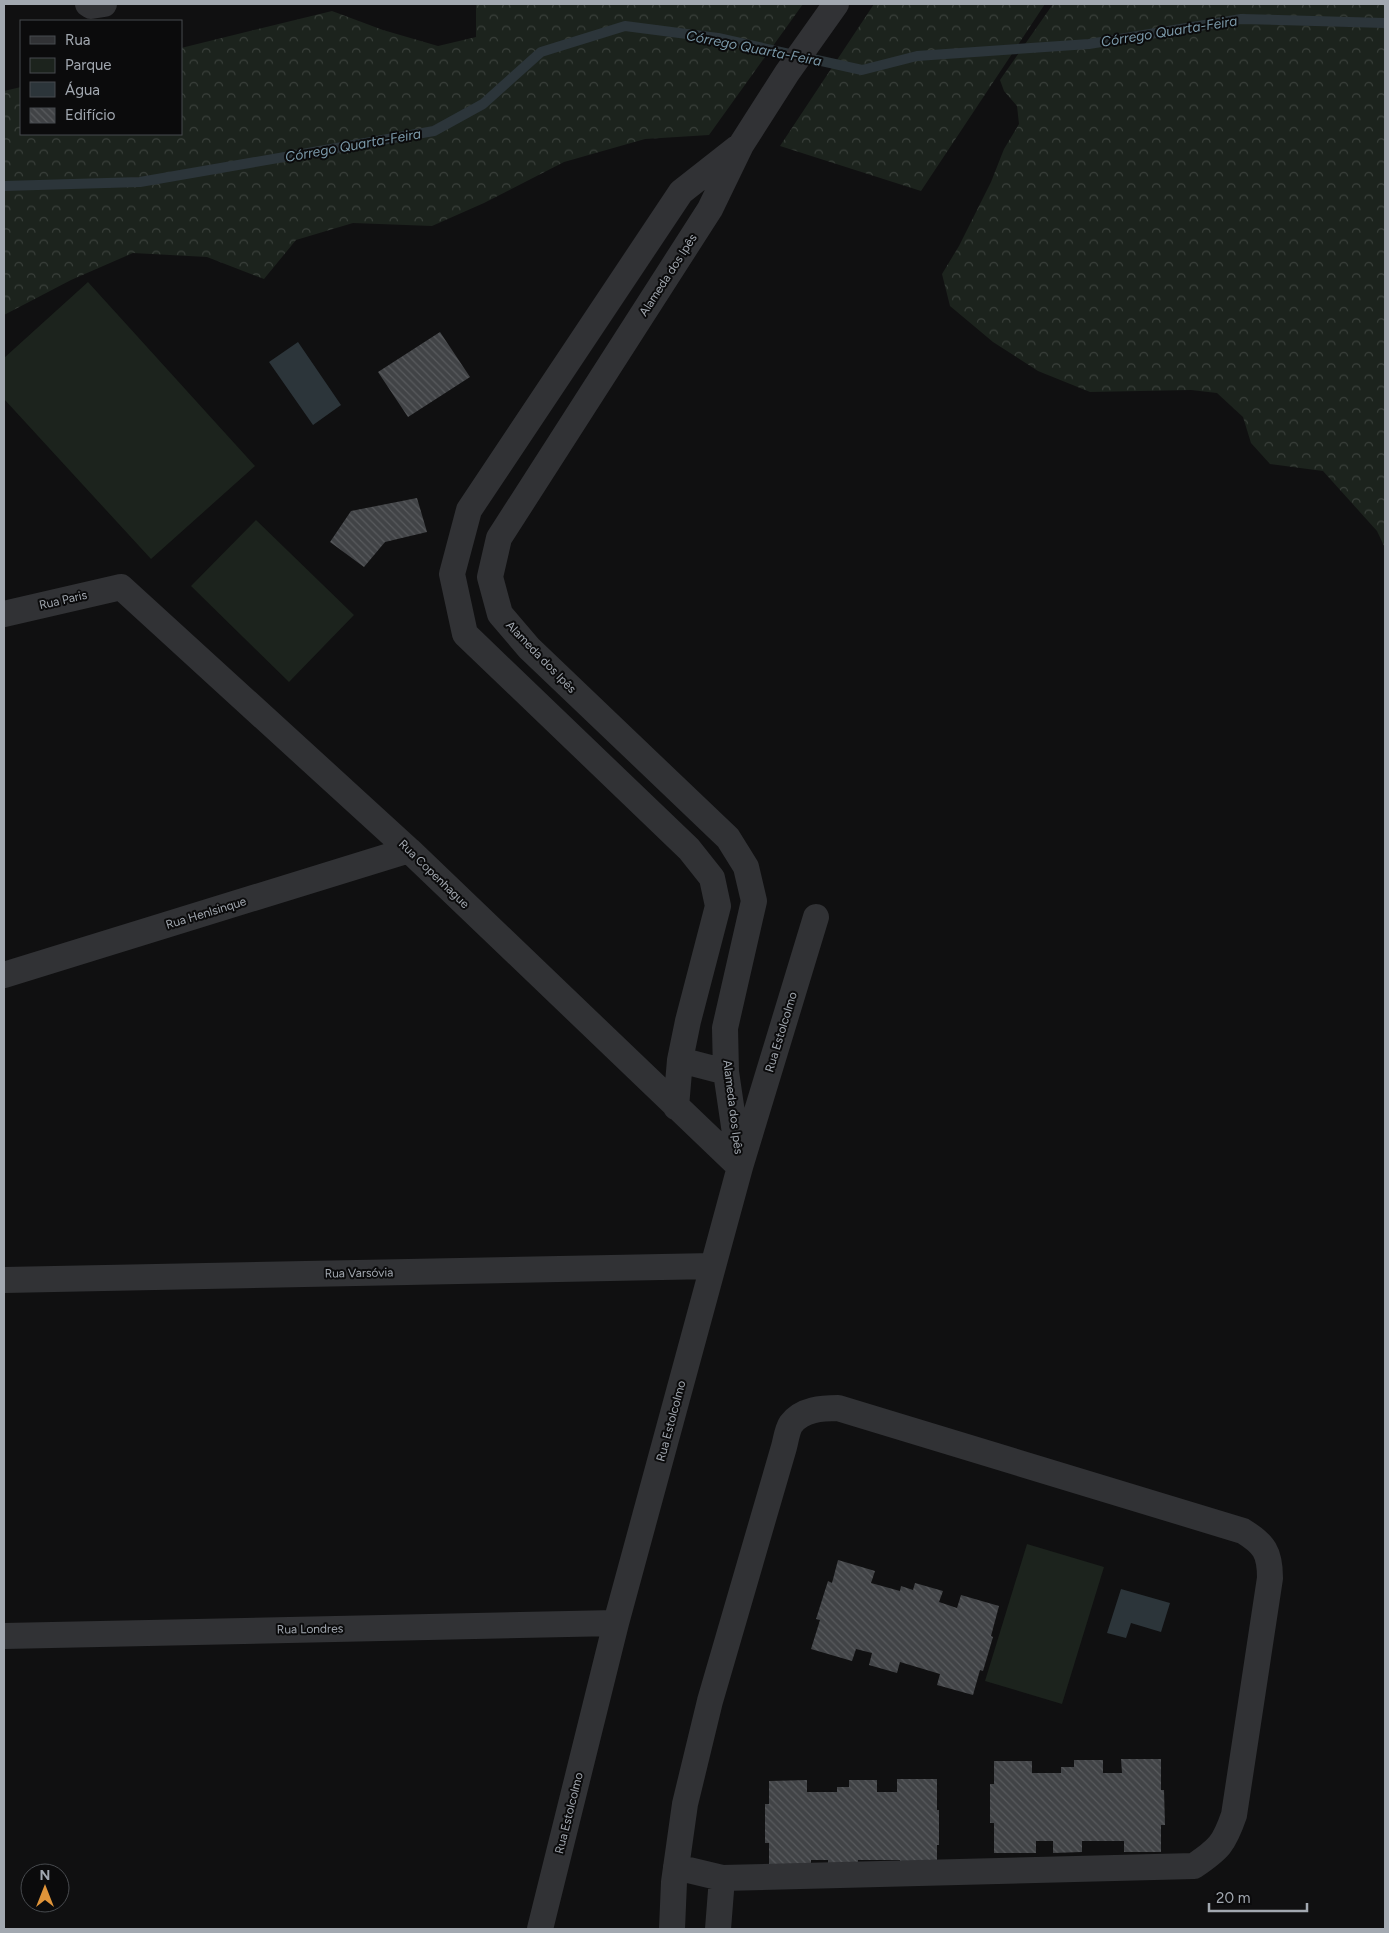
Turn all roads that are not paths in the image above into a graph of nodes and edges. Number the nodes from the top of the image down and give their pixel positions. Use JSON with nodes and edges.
{"nodes":[{"id":1,"x":836,"y":4,"type":"edge"},
{"id":2,"x":742,"y":145,"type":"junction"},
{"id":3,"x":470,"y":510,"type":"junction"},
{"id":4,"x":499,"y":538,"type":"junction"},
{"id":5,"x":121,"y":587,"type":"joint"},
{"id":6,"x":4,"y":614,"type":"edge"},
{"id":7,"x":500,"y":614,"type":"junction"},
{"id":8,"x":465,"y":634,"type":"junction"},
{"id":9,"x":408,"y":850,"type":"junction"},
{"id":10,"x":754,"y":901,"type":"junction"},
{"id":11,"x":718,"y":906,"type":"junction"},
{"id":12,"x":816,"y":917,"type":"dead end"},
{"id":13,"x":4,"y":975,"type":"edge"},
{"id":14,"x":680,"y":1060,"type":"junction"},
{"id":15,"x":726,"y":1072,"type":"junction"},
{"id":16,"x":676,"y":1107,"type":"junction"},
{"id":17,"x":740,"y":1167,"type":"junction"},
{"id":18,"x":713,"y":1266,"type":"junction"},
{"id":19,"x":4,"y":1280,"type":"edge"},
{"id":20,"x":616,"y":1623,"type":"junction"},
{"id":21,"x":4,"y":1636,"type":"edge"},
{"id":22,"x":676,"y":1867,"type":"junction"},
{"id":23,"x":722,"y":1878,"type":"junction"},
{"id":24,"x":540,"y":1929,"type":"edge"},
{"id":25,"x":672,"y":1929,"type":"edge"},
{"id":26,"x":718,"y":1929,"type":"edge"}],
"edges":[{"from":1,"to":2,"type":"street","name":"Alameda dos Ipês"},
{"from":2,"to":3,"type":"street","name":"Alameda dos Ipês"},
{"from":2,"to":4,"type":"street","name":"Alameda dos Ipês"},
{"from":3,"to":4,"type":"street"},
{"from":3,"to":8,"type":"street","name":"Alameda dos Ipês"},
{"from":4,"to":7,"type":"street","name":"Alameda dos Ipês"},
{"from":5,"to":6,"type":"street","name":"Rua Paris"},
{"from":5,"to":9,"type":"street","name":"Rua Copenhague"},
{"from":7,"to":8,"type":"street"},
{"from":7,"to":10,"type":"street","name":"Alameda dos Ipês"},
{"from":8,"to":11,"type":"street"},
{"from":9,"to":13,"type":"street","name":"Rua Henlsinque"},
{"from":9,"to":16,"type":"street","name":"Rua Copenhague"},
{"from":10,"to":11,"type":"street"},
{"from":10,"to":15,"type":"street","name":"Alameda dos Ipês"},
{"from":11,"to":14,"type":"street"},
{"from":12,"to":17,"type":"street","name":"Rua Estolcolmo"},
{"from":14,"to":15,"type":"street"},
{"from":14,"to":16,"type":"street"},
{"from":15,"to":17,"type":"street","name":"Alameda dos Ipês"},
{"from":16,"to":17,"type":"street","name":"Rua Copenhague"},
{"from":17,"to":18,"type":"street","name":"Rua Estolcolmo"},
{"from":18,"to":19,"type":"street","name":"Rua Varsóvia"},
{"from":18,"to":20,"type":"street","name":"Rua Estolcolmo"},
{"from":20,"to":21,"type":"street","name":"Rua Londres"},
{"from":20,"to":24,"type":"street","name":"Rua Estolcolmo"},
{"from":22,"to":23,"type":"street"},
{"from":22,"to":23,"type":"street"},
{"from":22,"to":25,"type":"street"},
{"from":23,"to":26,"type":"street"}]}
